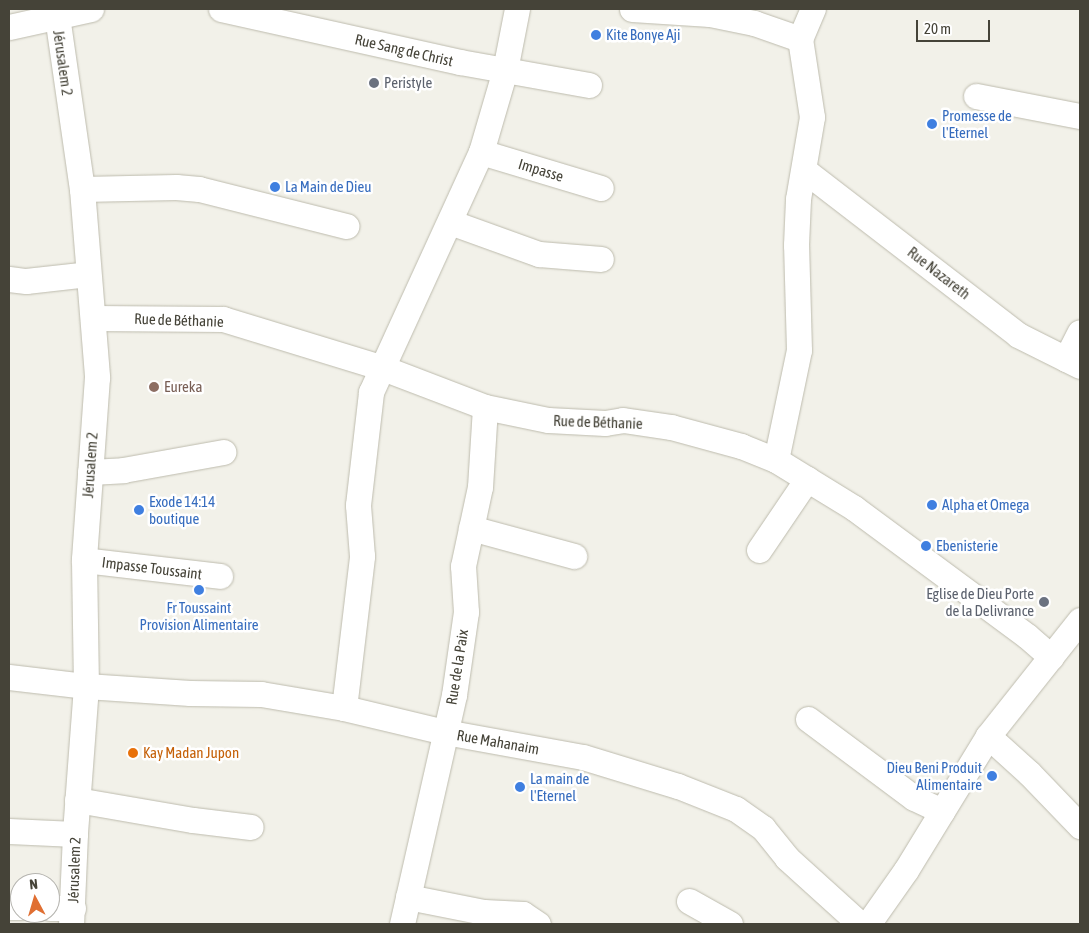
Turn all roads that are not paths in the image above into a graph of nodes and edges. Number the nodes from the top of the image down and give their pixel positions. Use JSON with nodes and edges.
{"nodes":[{"id":1,"x":91,"y":9,"type":"edge"},
{"id":2,"x":220,"y":9,"type":"edge"},
{"id":3,"x":517,"y":9,"type":"edge"},
{"id":4,"x":632,"y":9,"type":"edge"},
{"id":5,"x":813,"y":9,"type":"edge"},
{"id":6,"x":710,"y":11,"type":"edge"},
{"id":7,"x":56,"y":13,"type":"edge"},
{"id":8,"x":9,"y":27,"type":"edge"},
{"id":9,"x":800,"y":39,"type":"junction"},
{"id":10,"x":505,"y":70,"type":"junction"},
{"id":11,"x":589,"y":85,"type":"dead end"},
{"id":12,"x":976,"y":96,"type":"dead end"},
{"id":13,"x":1080,"y":116,"type":"edge"},
{"id":14,"x":481,"y":152,"type":"junction"},
{"id":15,"x":804,"y":170,"type":"junction"},
{"id":16,"x":601,"y":188,"type":"dead end"},
{"id":17,"x":82,"y":189,"type":"junction"},
{"id":18,"x":450,"y":222,"type":"junction"},
{"id":19,"x":346,"y":226,"type":"dead end"},
{"id":20,"x":601,"y":259,"type":"dead end"},
{"id":21,"x":88,"y":274,"type":"junction"},
{"id":22,"x":9,"y":279,"type":"edge"},
{"id":23,"x":93,"y":318,"type":"junction"},
{"id":24,"x":1080,"y":332,"type":"edge"},
{"id":25,"x":1073,"y":363,"type":"edge"},
{"id":26,"x":383,"y":368,"type":"junction"},
{"id":27,"x":485,"y":407,"type":"junction"},
{"id":28,"x":223,"y":452,"type":"dead end"},
{"id":29,"x":776,"y":460,"type":"junction"},
{"id":30,"x":90,"y":472,"type":"junction"},
{"id":31,"x":807,"y":479,"type":"junction"},
{"id":32,"x":472,"y":528,"type":"junction"},
{"id":33,"x":759,"y":550,"type":"dead end"},
{"id":34,"x":574,"y":556,"type":"dead end"},
{"id":35,"x":84,"y":560,"type":"junction"},
{"id":36,"x":220,"y":576,"type":"dead end"},
{"id":37,"x":1076,"y":635,"type":"edge"},
{"id":38,"x":1051,"y":657,"type":"junction"},
{"id":39,"x":9,"y":677,"type":"edge"},
{"id":40,"x":86,"y":686,"type":"junction"},
{"id":41,"x":344,"y":708,"type":"junction"},
{"id":42,"x":808,"y":719,"type":"dead end"},
{"id":43,"x":445,"y":732,"type":"junction"},
{"id":44,"x":988,"y":736,"type":"junction"},
{"id":45,"x":77,"y":800,"type":"junction"},
{"id":46,"x":942,"y":811,"type":"junction"},
{"id":47,"x":1080,"y":826,"type":"edge"},
{"id":48,"x":251,"y":827,"type":"dead end"},
{"id":49,"x":9,"y":830,"type":"edge"},
{"id":50,"x":74,"y":834,"type":"junction"},
{"id":51,"x":408,"y":897,"type":"junction"},
{"id":52,"x":689,"y":902,"type":"dead end"},
{"id":53,"x":65,"y":913,"type":"edge"},
{"id":54,"x":402,"y":924,"type":"edge"},
{"id":55,"x":538,"y":924,"type":"edge"},
{"id":56,"x":730,"y":924,"type":"edge"},
{"id":57,"x":860,"y":924,"type":"edge"},
{"id":58,"x":868,"y":924,"type":"edge"}],
"edges":[{"from":1,"to":7,"type":"street"},
{"from":2,"to":10,"type":"street","name":"Rue Sang de Christ"},
{"from":3,"to":10,"type":"street"},
{"from":4,"to":6,"type":"street"},
{"from":5,"to":9,"type":"street"},
{"from":6,"to":9,"type":"street"},
{"from":7,"to":8,"type":"street"},
{"from":7,"to":17,"type":"street","name":"Jérusalem 2"},
{"from":9,"to":15,"type":"street"},
{"from":10,"to":11,"type":"street","name":"Rue Sang de Christ"},
{"from":10,"to":14,"type":"street"},
{"from":12,"to":13,"type":"street"},
{"from":14,"to":16,"type":"street","name":"Impasse"},
{"from":14,"to":18,"type":"street"},
{"from":15,"to":25,"type":"street","name":"Rue Nazareth"},
{"from":15,"to":29,"type":"street"},
{"from":17,"to":19,"type":"street"},
{"from":17,"to":21,"type":"street","name":"Jérusalem 2"},
{"from":18,"to":20,"type":"street"},
{"from":18,"to":26,"type":"street"},
{"from":21,"to":22,"type":"street"},
{"from":21,"to":23,"type":"street","name":"Jérusalem 2"},
{"from":23,"to":26,"type":"street","name":"Rue de Béthanie"},
{"from":23,"to":30,"type":"street","name":"Jérusalem 2"},
{"from":24,"to":25,"type":"street"},
{"from":26,"to":27,"type":"street","name":"Rue de Béthanie"},
{"from":26,"to":41,"type":"street"},
{"from":27,"to":29,"type":"street","name":"Rue de Béthanie"},
{"from":27,"to":32,"type":"street","name":"Rue de la Paix"},
{"from":28,"to":30,"type":"street"},
{"from":29,"to":31,"type":"street","name":"Rue de Béthanie"},
{"from":30,"to":35,"type":"street","name":"Jérusalem 2"},
{"from":31,"to":33,"type":"street"},
{"from":31,"to":38,"type":"street","name":"Rue de Béthanie"},
{"from":32,"to":34,"type":"street"},
{"from":32,"to":43,"type":"street","name":"Rue de la Paix"},
{"from":35,"to":36,"type":"street","name":"Impasse Toussaint"},
{"from":35,"to":40,"type":"street","name":"Jérusalem 2"},
{"from":37,"to":38,"type":"street"},
{"from":38,"to":44,"type":"street"},
{"from":39,"to":40,"type":"street","name":"Rue Mahanaim"},
{"from":40,"to":41,"type":"street","name":"Rue Mahanaim"},
{"from":40,"to":45,"type":"street","name":"Jérusalem 2"},
{"from":41,"to":43,"type":"street","name":"Rue Mahanaim"},
{"from":42,"to":46,"type":"street"},
{"from":43,"to":51,"type":"street","name":"Rue de la Paix"},
{"from":43,"to":57,"type":"street","name":"Rue Mahanaim"},
{"from":44,"to":46,"type":"street"},
{"from":44,"to":47,"type":"street"},
{"from":45,"to":48,"type":"street"},
{"from":45,"to":50,"type":"street","name":"Jérusalem 2"},
{"from":46,"to":58,"type":"street"},
{"from":49,"to":50,"type":"street"},
{"from":50,"to":53,"type":"street","name":"Jérusalem 2"},
{"from":51,"to":54,"type":"street","name":"Rue de la Paix"},
{"from":51,"to":55,"type":"street"},
{"from":52,"to":56,"type":"street"}]}
